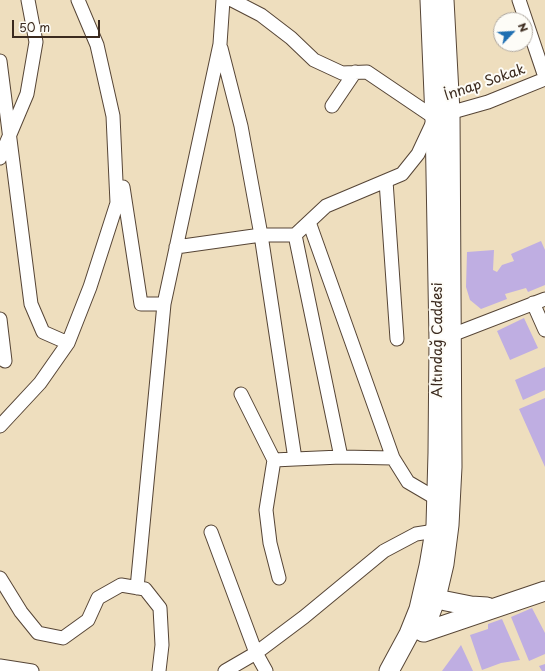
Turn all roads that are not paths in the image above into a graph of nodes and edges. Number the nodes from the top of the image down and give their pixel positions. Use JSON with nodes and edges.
{"nodes":[{"id":1,"x":28,"y":0,"type":"edge"},
{"id":2,"x":78,"y":0,"type":"edge"},
{"id":3,"x":223,"y":0,"type":"edge"},
{"id":4,"x":232,"y":0,"type":"edge"},
{"id":5,"x":430,"y":0,"type":"edge"},
{"id":6,"x":444,"y":0,"type":"edge"},
{"id":7,"x":520,"y":0,"type":"edge"},
{"id":8,"x":220,"y":44,"type":"junction"},
{"id":9,"x":0,"y":61,"type":"edge"},
{"id":10,"x":355,"y":72,"type":"junction"},
{"id":11,"x":545,"y":78,"type":"edge"},
{"id":12,"x":332,"y":106,"type":"dead end"},
{"id":13,"x":442,"y":115,"type":"junction"},
{"id":14,"x":113,"y":116,"type":"junction"},
{"id":15,"x":10,"y":136,"type":"junction"},
{"id":16,"x":0,"y":158,"type":"edge"},
{"id":17,"x":386,"y":181,"type":"junction"},
{"id":18,"x":308,"y":222,"type":"junction"},
{"id":19,"x":261,"y":235,"type":"junction"},
{"id":20,"x":295,"y":235,"type":"junction"},
{"id":21,"x":176,"y":247,"type":"junction"},
{"id":22,"x":539,"y":301,"type":"edge"},
{"id":23,"x":164,"y":304,"type":"junction"},
{"id":24,"x":0,"y":320,"type":"edge"},
{"id":25,"x":545,"y":330,"type":"edge"},
{"id":26,"x":445,"y":337,"type":"junction"},
{"id":27,"x":397,"y":339,"type":"dead end"},
{"id":28,"x":68,"y":343,"type":"junction"},
{"id":29,"x":5,"y":361,"type":"dead end"},
{"id":30,"x":241,"y":394,"type":"dead end"},
{"id":31,"x":0,"y":426,"type":"edge"},
{"id":32,"x":341,"y":457,"type":"junction"},
{"id":33,"x":393,"y":458,"type":"junction"},
{"id":34,"x":295,"y":459,"type":"junction"},
{"id":35,"x":274,"y":460,"type":"junction"},
{"id":36,"x":437,"y":499,"type":"junction"},
{"id":37,"x":435,"y":531,"type":"junction"},
{"id":38,"x":211,"y":532,"type":"dead end"},
{"id":39,"x":0,"y":578,"type":"edge"},
{"id":40,"x":279,"y":578,"type":"dead end"},
{"id":41,"x":137,"y":588,"type":"junction"},
{"id":42,"x":430,"y":593,"type":"junction"},
{"id":43,"x":544,"y":594,"type":"edge"},
{"id":44,"x":493,"y":608,"type":"junction"},
{"id":45,"x":424,"y":632,"type":"junction"},
{"id":46,"x":256,"y":654,"type":"junction"},
{"id":47,"x":0,"y":666,"type":"edge"},
{"id":48,"x":32,"y":671,"type":"edge"},
{"id":49,"x":159,"y":671,"type":"edge"},
{"id":50,"x":225,"y":671,"type":"edge"},
{"id":51,"x":266,"y":671,"type":"edge"},
{"id":52,"x":389,"y":671,"type":"edge"},
{"id":53,"x":404,"y":671,"type":"edge"}],
"edges":[{"from":1,"to":15,"type":"street"},
{"from":2,"to":14,"type":"street"},
{"from":3,"to":8,"type":"street"},
{"from":4,"to":10,"type":"street"},
{"from":5,"to":13,"type":"main road","name":"Altındağ Caddesi"},
{"from":6,"to":13,"type":"main road","name":"Altındağ Caddesi"},
{"from":7,"to":11,"type":"street"},
{"from":8,"to":19,"type":"street"},
{"from":8,"to":21,"type":"street"},
{"from":9,"to":15,"type":"street"},
{"from":10,"to":12,"type":"street"},
{"from":10,"to":13,"type":"street"},
{"from":11,"to":13,"type":"street","name":"İnnap Sokak"},
{"from":13,"to":17,"type":"street"},
{"from":13,"to":26,"type":"main road","name":"Altındağ Caddesi"},
{"from":14,"to":23,"type":"street"},
{"from":14,"to":28,"type":"street"},
{"from":15,"to":16,"type":"street"},
{"from":15,"to":28,"type":"street"},
{"from":17,"to":18,"type":"street"},
{"from":17,"to":27,"type":"street"},
{"from":18,"to":20,"type":"street"},
{"from":18,"to":33,"type":"street"},
{"from":19,"to":20,"type":"street"},
{"from":19,"to":21,"type":"street"},
{"from":19,"to":34,"type":"street"},
{"from":20,"to":32,"type":"street"},
{"from":21,"to":23,"type":"street"},
{"from":22,"to":25,"type":"street"},
{"from":22,"to":26,"type":"street"},
{"from":23,"to":41,"type":"street"},
{"from":24,"to":29,"type":"street"},
{"from":26,"to":36,"type":"main road","name":"Altındağ Caddesi"},
{"from":26,"to":42,"type":"main road","name":"Altındağ Caddesi"},
{"from":28,"to":31,"type":"street"},
{"from":30,"to":35,"type":"street"},
{"from":32,"to":33,"type":"street"},
{"from":32,"to":34,"type":"street"},
{"from":33,"to":36,"type":"street"},
{"from":34,"to":35,"type":"street"},
{"from":35,"to":40,"type":"street"},
{"from":36,"to":37,"type":"main road","name":"Altındağ Caddesi"},
{"from":37,"to":42,"type":"main road","name":"Altındağ Caddesi"},
{"from":37,"to":46,"type":"street"},
{"from":38,"to":46,"type":"street"},
{"from":39,"to":41,"type":"street"},
{"from":41,"to":49,"type":"street"},
{"from":42,"to":44,"type":"main road"},
{"from":42,"to":45,"type":"main road","name":"Altındağ Caddesi"},
{"from":42,"to":52,"type":"main road","name":"Altındağ Caddesi"},
{"from":43,"to":44,"type":"main road"},
{"from":44,"to":45,"type":"main road"},
{"from":45,"to":53,"type":"main road","name":"Altındağ Caddesi"},
{"from":46,"to":50,"type":"street"},
{"from":46,"to":51,"type":"street"},
{"from":47,"to":48,"type":"street"}]}
